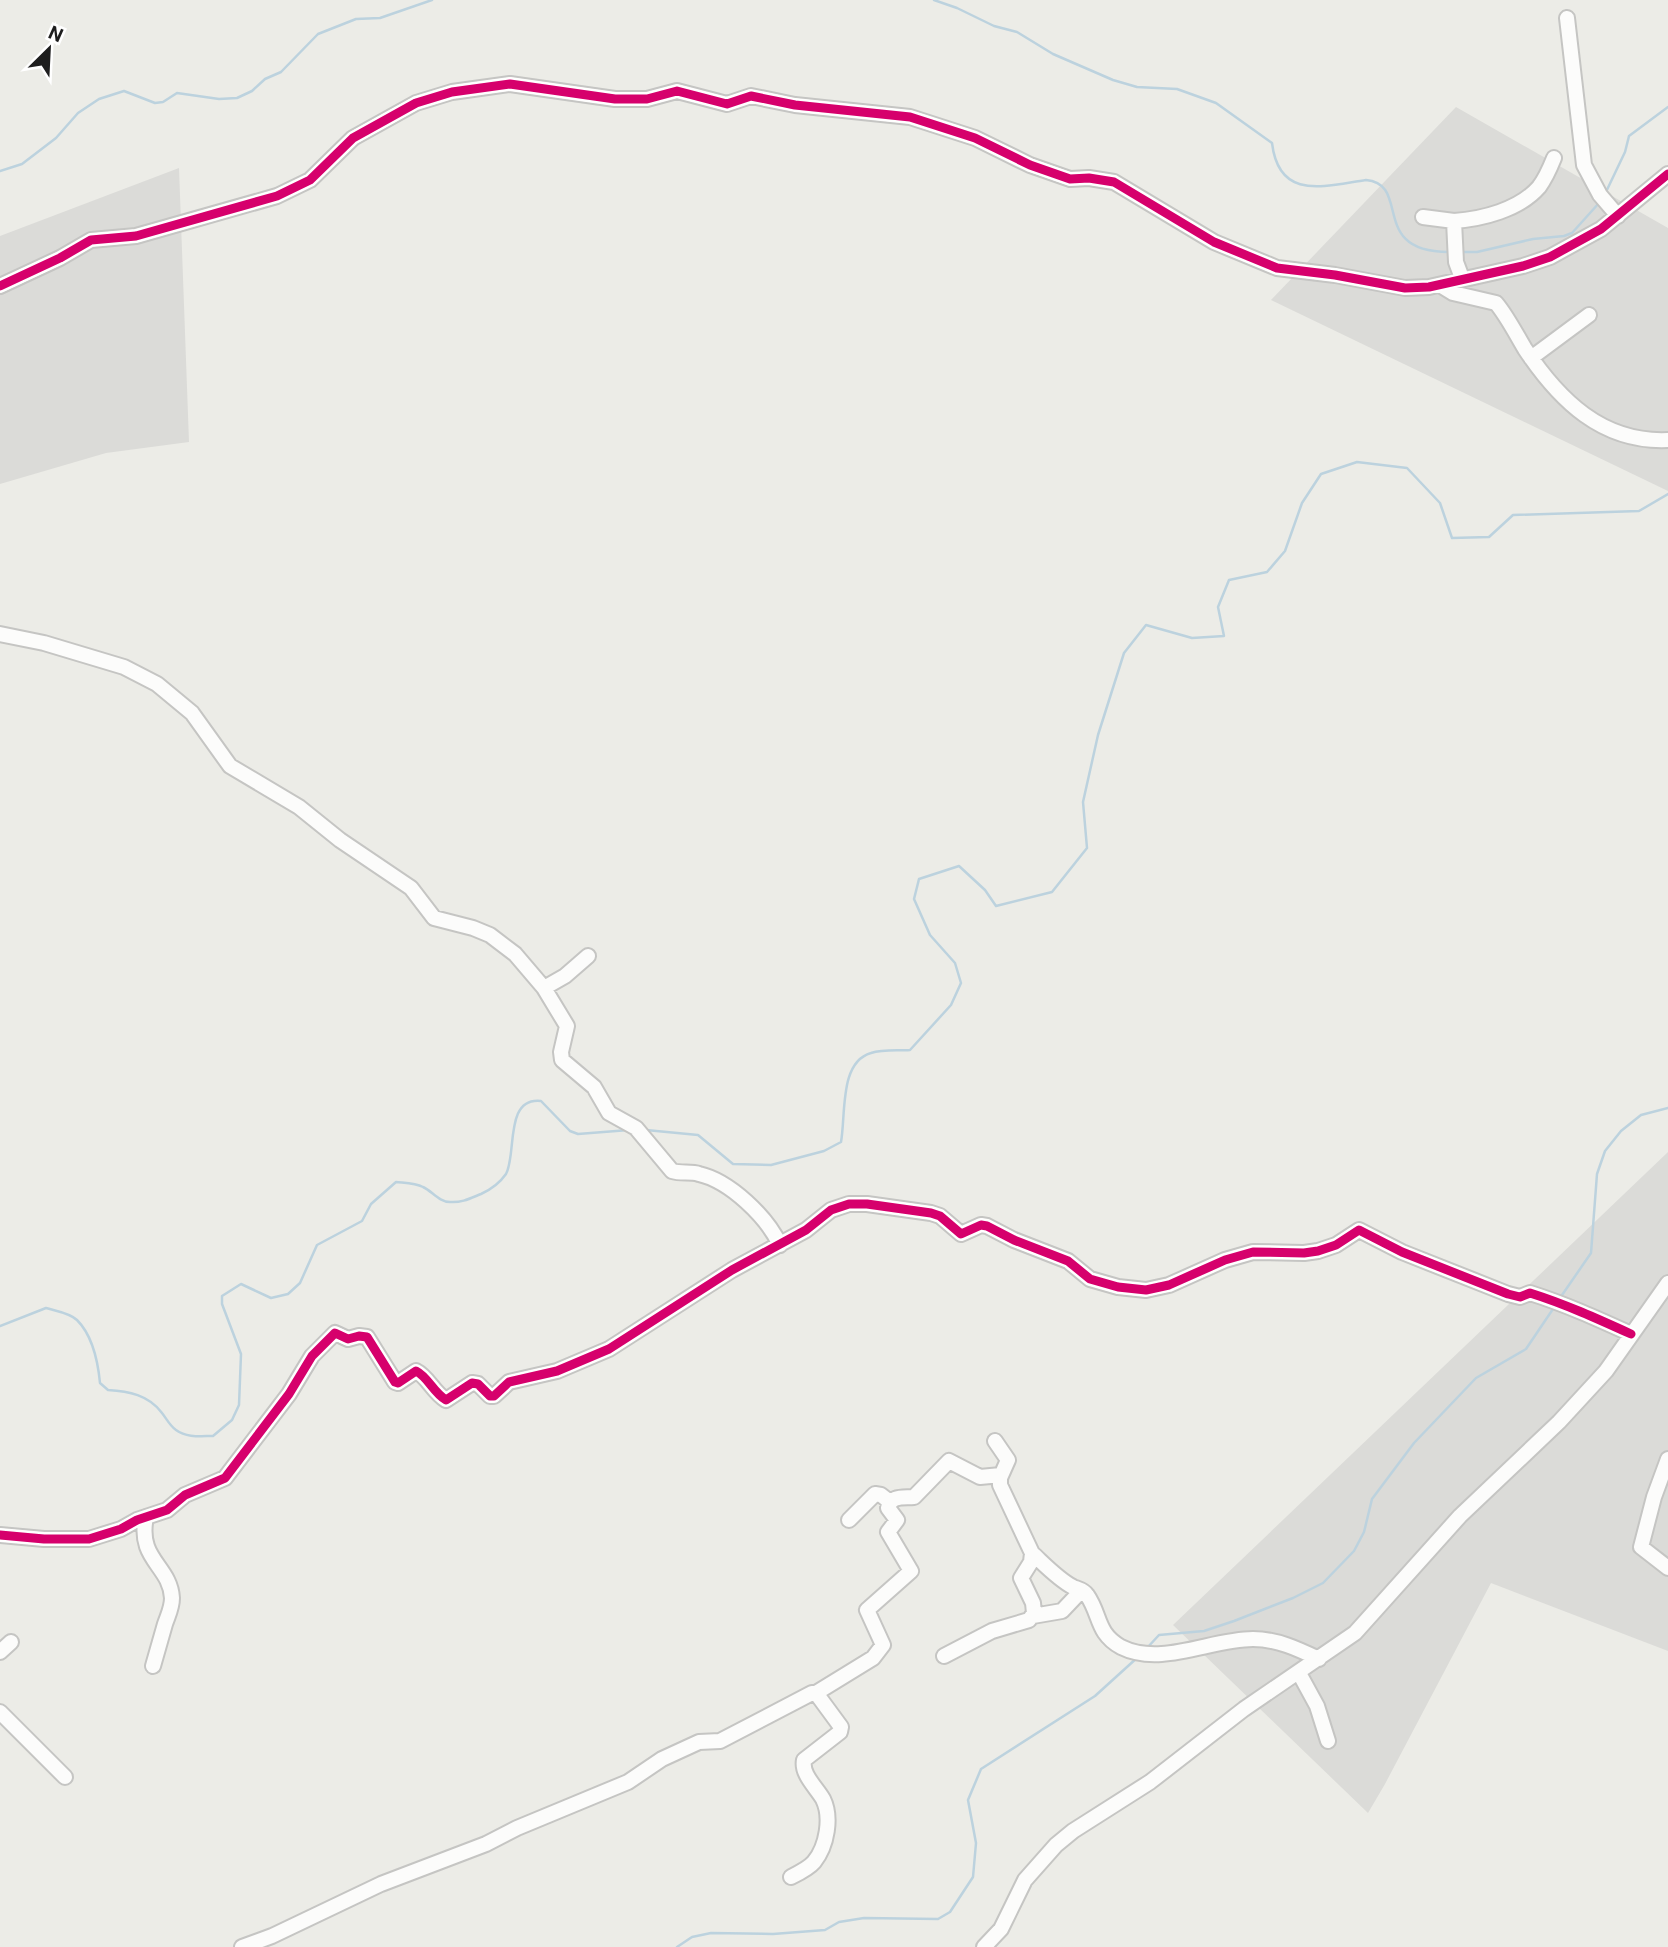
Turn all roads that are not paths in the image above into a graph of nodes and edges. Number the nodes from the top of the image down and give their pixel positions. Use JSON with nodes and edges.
{"nodes":[{"id":1,"x":1567,"y":18,"type":"dead end"},
{"id":2,"x":1554,"y":158,"type":"dead end"},
{"id":3,"x":1668,"y":174,"type":"edge"},
{"id":4,"x":1618,"y":216,"type":"junction"},
{"id":5,"x":1423,"y":217,"type":"dead end"},
{"id":6,"x":1454,"y":221,"type":"junction"},
{"id":7,"x":1462,"y":278,"type":"junction"},
{"id":8,"x":1440,"y":285,"type":"junction"},
{"id":9,"x":0,"y":286,"type":"edge"},
{"id":10,"x":1589,"y":315,"type":"dead end"},
{"id":11,"x":1531,"y":358,"type":"junction"},
{"id":12,"x":1668,"y":440,"type":"edge"},
{"id":13,"x":0,"y":634,"type":"edge"},
{"id":14,"x":588,"y":956,"type":"dead end"},
{"id":15,"x":544,"y":988,"type":"junction"},
{"id":16,"x":780,"y":1245,"type":"junction"},
{"id":17,"x":1668,"y":1283,"type":"edge"},
{"id":18,"x":1631,"y":1334,"type":"junction"},
{"id":19,"x":995,"y":1441,"type":"dead end"},
{"id":20,"x":1668,"y":1459,"type":"edge"},
{"id":21,"x":1001,"y":1475,"type":"junction"},
{"id":22,"x":890,"y":1503,"type":"junction"},
{"id":23,"x":146,"y":1517,"type":"junction"},
{"id":24,"x":849,"y":1520,"type":"dead end"},
{"id":25,"x":0,"y":1535,"type":"edge"},
{"id":26,"x":1032,"y":1553,"type":"junction"},
{"id":27,"x":1668,"y":1568,"type":"edge"},
{"id":28,"x":1081,"y":1591,"type":"junction"},
{"id":29,"x":1033,"y":1616,"type":"junction"},
{"id":30,"x":944,"y":1656,"type":"dead end"},
{"id":31,"x":1319,"y":1659,"type":"junction"},
{"id":32,"x":153,"y":1666,"type":"dead end"},
{"id":33,"x":1299,"y":1673,"type":"junction"},
{"id":34,"x":816,"y":1693,"type":"junction"},
{"id":35,"x":0,"y":1712,"type":"edge"},
{"id":36,"x":1328,"y":1741,"type":"dead end"},
{"id":37,"x":65,"y":1777,"type":"dead end"},
{"id":38,"x":791,"y":1877,"type":"dead end"},
{"id":39,"x":242,"y":1947,"type":"edge"},
{"id":40,"x":984,"y":1947,"type":"edge"}],
"edges":[{"from":1,"to":4,"type":"street"},
{"from":2,"to":6,"type":"street"},
{"from":3,"to":4,"type":"street"},
{"from":4,"to":7,"type":"street"},
{"from":5,"to":6,"type":"street"},
{"from":6,"to":7,"type":"street"},
{"from":7,"to":8,"type":"street"},
{"from":8,"to":9,"type":"street"},
{"from":8,"to":11,"type":"street"},
{"from":10,"to":11,"type":"street"},
{"from":11,"to":12,"type":"street"},
{"from":13,"to":15,"type":"street"},
{"from":14,"to":15,"type":"street"},
{"from":15,"to":16,"type":"street"},
{"from":16,"to":18,"type":"street"},
{"from":16,"to":23,"type":"street"},
{"from":17,"to":18,"type":"street"},
{"from":18,"to":31,"type":"street"},
{"from":19,"to":21,"type":"street"},
{"from":20,"to":27,"type":"street"},
{"from":21,"to":22,"type":"street"},
{"from":21,"to":26,"type":"street"},
{"from":22,"to":24,"type":"street"},
{"from":22,"to":34,"type":"street"},
{"from":23,"to":25,"type":"street"},
{"from":23,"to":32,"type":"street"},
{"from":26,"to":28,"type":"street"},
{"from":26,"to":29,"type":"street"},
{"from":28,"to":29,"type":"street"},
{"from":28,"to":31,"type":"street"},
{"from":29,"to":30,"type":"street"},
{"from":31,"to":33,"type":"street"},
{"from":33,"to":36,"type":"street"},
{"from":33,"to":40,"type":"street"},
{"from":34,"to":38,"type":"street"},
{"from":34,"to":39,"type":"street"},
{"from":35,"to":37,"type":"street"}]}
